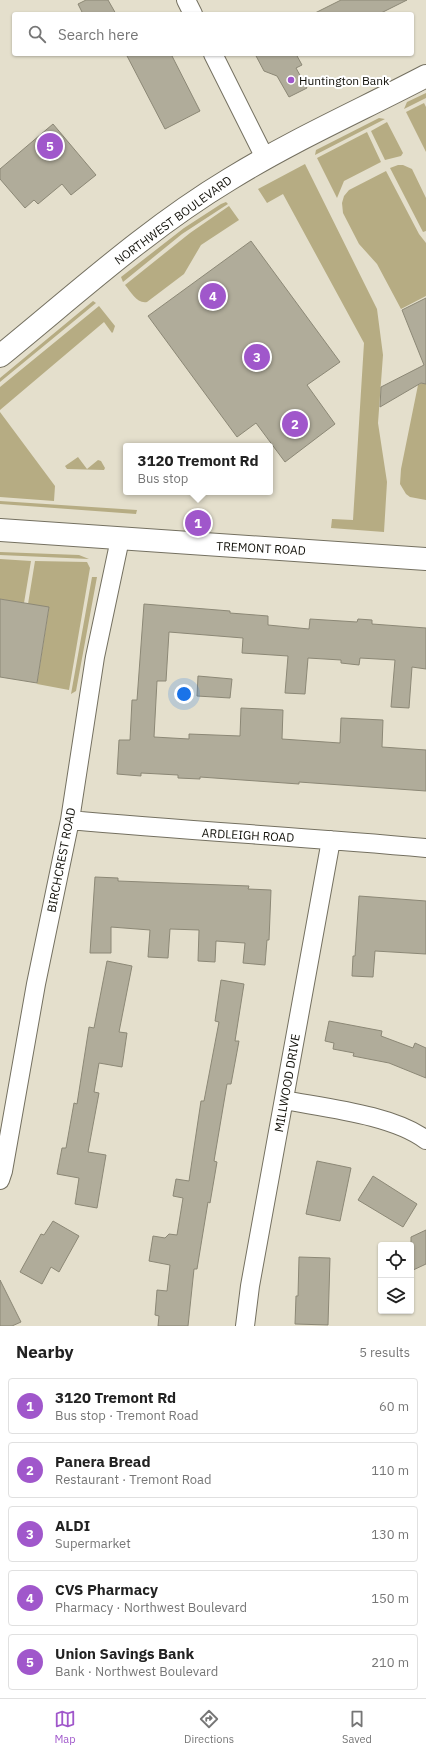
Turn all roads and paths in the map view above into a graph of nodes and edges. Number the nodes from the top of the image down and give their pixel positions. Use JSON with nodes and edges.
{"nodes":[{"id":1,"x":186,"y":0,"type":"edge"},
{"id":2,"x":192,"y":12,"type":"edge"},
{"id":3,"x":214,"y":56,"type":"edge"},
{"id":4,"x":426,"y":76,"type":"edge"},
{"id":5,"x":265,"y":158,"type":"junction"},
{"id":6,"x":0,"y":356,"type":"edge"},
{"id":7,"x":0,"y":530,"type":"edge"},
{"id":8,"x":120,"y":539,"type":"junction"},
{"id":9,"x":426,"y":559,"type":"edge"},
{"id":10,"x":70,"y":820,"type":"junction"},
{"id":11,"x":331,"y":840,"type":"junction"},
{"id":12,"x":426,"y":848,"type":"edge"},
{"id":13,"x":284,"y":1100,"type":"junction"},
{"id":14,"x":426,"y":1140,"type":"edge"},
{"id":15,"x":0,"y":1180,"type":"edge"},
{"id":16,"x":245,"y":1326,"type":"edge"}],
"edges":[{"from":1,"to":2,"type":"street"},
{"from":3,"to":5,"type":"street"},
{"from":4,"to":5,"type":"main road","name":"NORTHWEST BOULEVARD"},
{"from":5,"to":6,"type":"main road","name":"NORTHWEST BOULEVARD"},
{"from":7,"to":8,"type":"main road","name":"TREMONT ROAD"},
{"from":8,"to":9,"type":"main road","name":"TREMONT ROAD"},
{"from":8,"to":10,"type":"street","name":"BIRCHCREST ROAD"},
{"from":10,"to":11,"type":"street","name":"ARDLEIGH ROAD"},
{"from":10,"to":15,"type":"street","name":"BIRCHCREST ROAD"},
{"from":11,"to":12,"type":"street","name":"ARDLEIGH ROAD"},
{"from":11,"to":13,"type":"street","name":"MILLWOOD DRIVE"},
{"from":13,"to":14,"type":"street"},
{"from":13,"to":16,"type":"street","name":"MILLWOOD DRIVE"}]}
